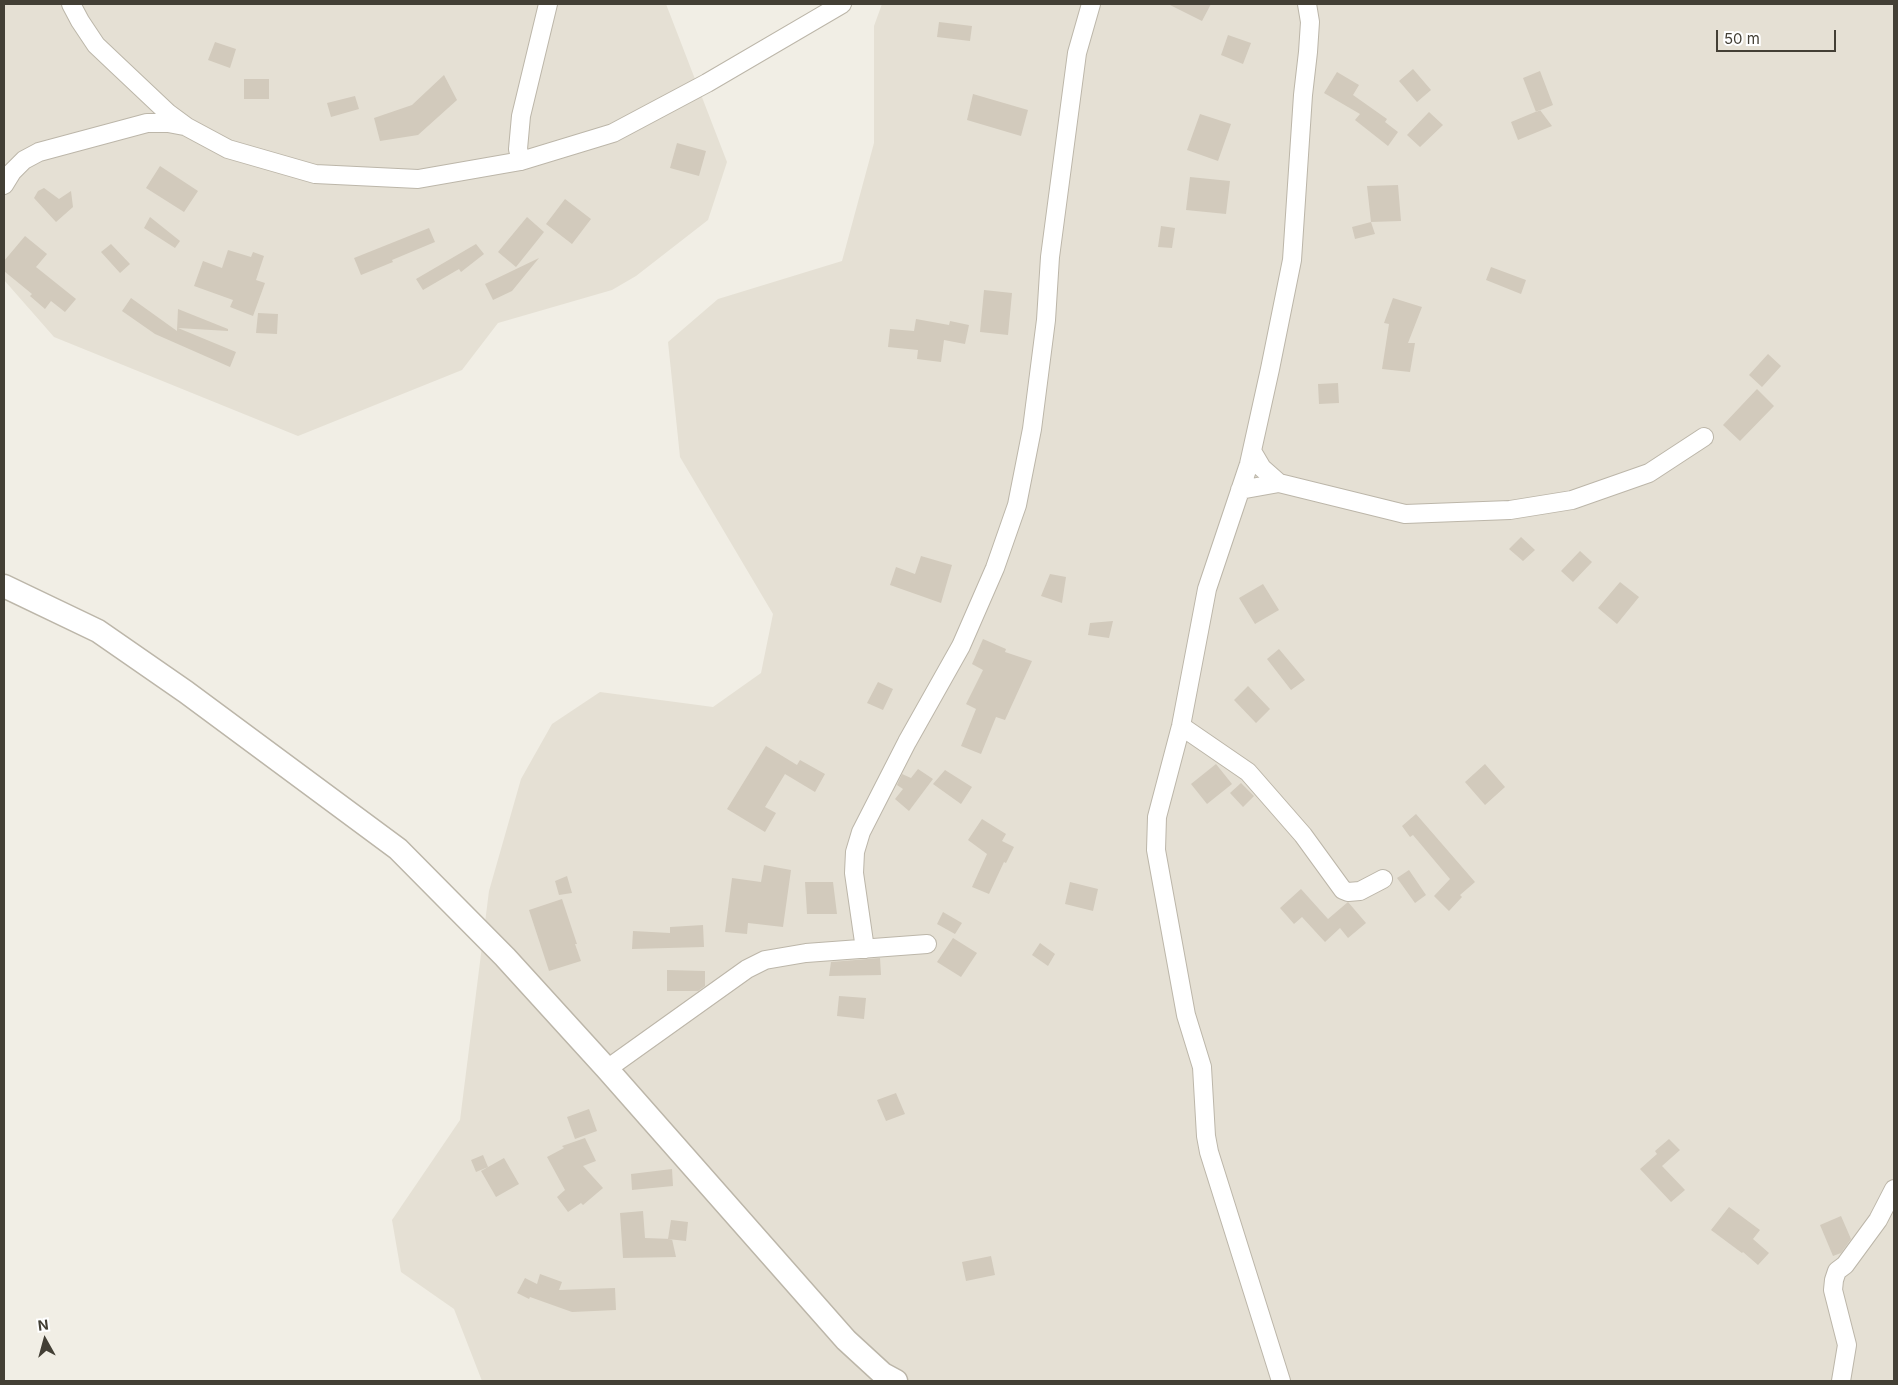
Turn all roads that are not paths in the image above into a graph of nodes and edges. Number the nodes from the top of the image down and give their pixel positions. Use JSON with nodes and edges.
{"nodes":[{"id":1,"x":71,"y":4,"type":"edge"},
{"id":2,"x":548,"y":4,"type":"edge"},
{"id":3,"x":842,"y":4,"type":"edge"},
{"id":4,"x":1091,"y":4,"type":"edge"},
{"id":5,"x":1308,"y":4,"type":"edge"},
{"id":6,"x":187,"y":126,"type":"junction"},
{"id":7,"x":521,"y":161,"type":"junction"},
{"id":8,"x":4,"y":184,"type":"edge"},
{"id":9,"x":1704,"y":437,"type":"dead end"},
{"id":10,"x":1252,"y":451,"type":"junction"},
{"id":11,"x":1279,"y":483,"type":"junction"},
{"id":12,"x":1240,"y":490,"type":"junction"},
{"id":13,"x":4,"y":586,"type":"edge"},
{"id":14,"x":1181,"y":726,"type":"junction"},
{"id":15,"x":1383,"y":879,"type":"dead end"},
{"id":16,"x":927,"y":944,"type":"dead end"},
{"id":17,"x":865,"y":949,"type":"junction"},
{"id":18,"x":608,"y":1069,"type":"junction"},
{"id":19,"x":1894,"y":1190,"type":"edge"},
{"id":20,"x":896,"y":1381,"type":"edge"},
{"id":21,"x":1281,"y":1381,"type":"edge"},
{"id":22,"x":1841,"y":1381,"type":"edge"}],
"edges":[{"from":1,"to":6,"type":"street"},
{"from":2,"to":7,"type":"street"},
{"from":3,"to":7,"type":"street"},
{"from":4,"to":17,"type":"street"},
{"from":5,"to":10,"type":"street"},
{"from":6,"to":7,"type":"street"},
{"from":6,"to":8,"type":"street"},
{"from":9,"to":11,"type":"street"},
{"from":10,"to":11,"type":"street"},
{"from":10,"to":12,"type":"street"},
{"from":11,"to":12,"type":"street"},
{"from":12,"to":14,"type":"street"},
{"from":13,"to":18,"type":"street"},
{"from":14,"to":15,"type":"street"},
{"from":14,"to":21,"type":"street"},
{"from":16,"to":17,"type":"street"},
{"from":17,"to":18,"type":"street"},
{"from":18,"to":20,"type":"street"},
{"from":19,"to":22,"type":"street"}]}
